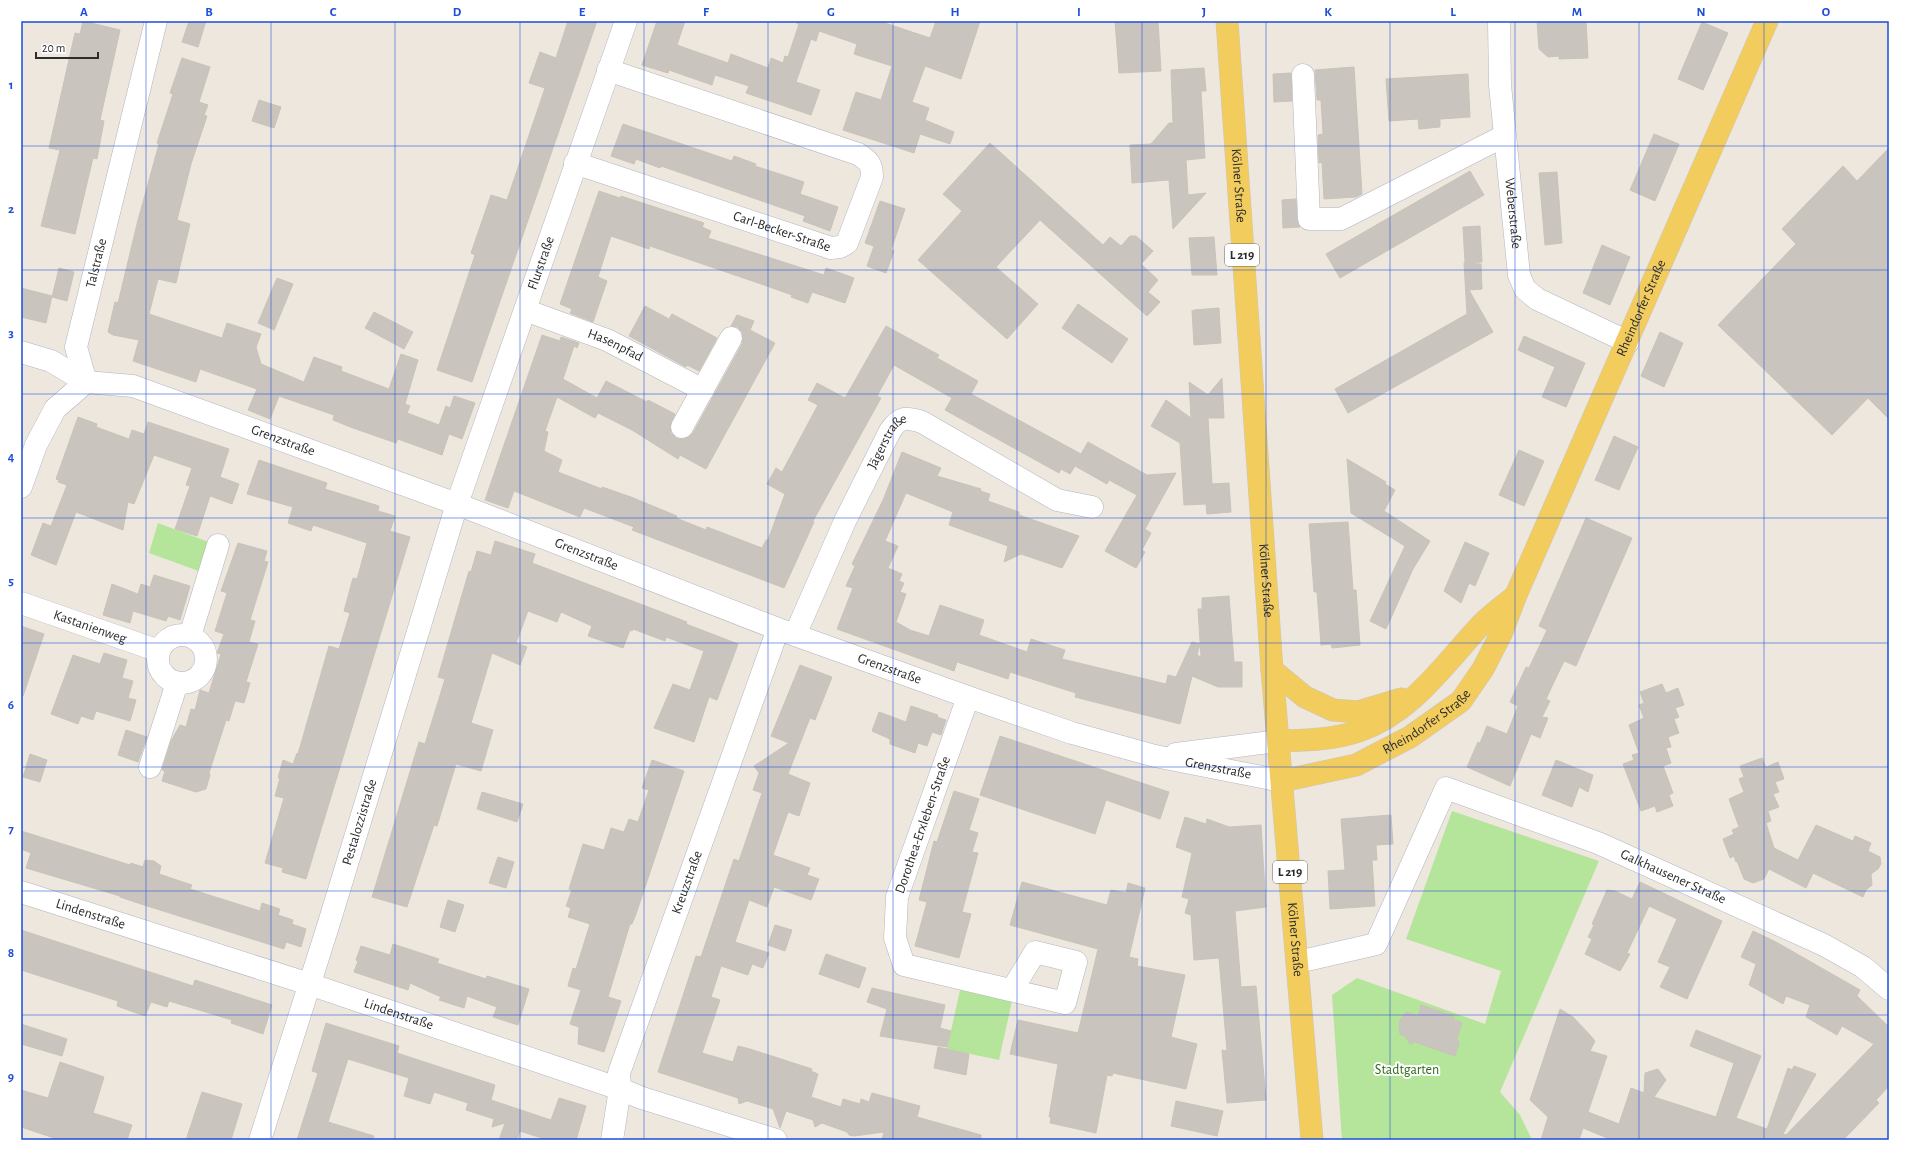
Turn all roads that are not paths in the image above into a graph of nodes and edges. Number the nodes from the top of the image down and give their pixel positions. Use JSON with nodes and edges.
{"nodes":[{"id":1,"x":156,"y":21,"type":"edge"},
{"id":2,"x":626,"y":21,"type":"edge"},
{"id":3,"x":1227,"y":21,"type":"edge"},
{"id":4,"x":1499,"y":21,"type":"edge"},
{"id":5,"x":1767,"y":21,"type":"edge"},
{"id":6,"x":608,"y":70,"type":"junction"},
{"id":7,"x":1303,"y":75,"type":"dead end"},
{"id":8,"x":1504,"y":136,"type":"junction"},
{"id":9,"x":576,"y":162,"type":"junction"},
{"id":10,"x":525,"y":310,"type":"junction"},
{"id":11,"x":731,"y":338,"type":"dead end"},
{"id":12,"x":1628,"y":342,"type":"junction"},
{"id":13,"x":21,"y":352,"type":"edge"},
{"id":14,"x":86,"y":382,"type":"junction"},
{"id":15,"x":703,"y":390,"type":"junction"},
{"id":16,"x":682,"y":427,"type":"dead end"},
{"id":17,"x":21,"y":487,"type":"edge"},
{"id":18,"x":457,"y":504,"type":"junction"},
{"id":19,"x":1092,"y":507,"type":"dead end"},
{"id":20,"x":218,"y":545,"type":"dead end"},
{"id":21,"x":1516,"y":595,"type":"junction"},
{"id":22,"x":21,"y":603,"type":"edge"},
{"id":23,"x":787,"y":632,"type":"junction"},
{"id":24,"x":190,"y":636,"type":"junction"},
{"id":25,"x":159,"y":651,"type":"junction"},
{"id":26,"x":1272,"y":670,"type":"junction"},
{"id":27,"x":177,"y":683,"type":"junction"},
{"id":28,"x":1416,"y":695,"type":"junction"},
{"id":29,"x":968,"y":697,"type":"junction"},
{"id":30,"x":1278,"y":741,"type":"junction"},
{"id":31,"x":1155,"y":756,"type":"junction"},
{"id":32,"x":150,"y":767,"type":"dead end"},
{"id":33,"x":1282,"y":781,"type":"junction"},
{"id":34,"x":21,"y":892,"type":"edge"},
{"id":35,"x":1298,"y":962,"type":"junction"},
{"id":36,"x":309,"y":984,"type":"junction"},
{"id":37,"x":1889,"y":989,"type":"edge"},
{"id":38,"x":1012,"y":990,"type":"dead end"},
{"id":39,"x":620,"y":1089,"type":"junction"},
{"id":40,"x":260,"y":1140,"type":"edge"},
{"id":41,"x":612,"y":1140,"type":"edge"},
{"id":42,"x":776,"y":1140,"type":"edge"},
{"id":43,"x":1312,"y":1140,"type":"edge"}],
"edges":[{"from":1,"to":14,"type":"street","name":"Talstraße"},
{"from":2,"to":6,"type":"street","name":"Flurstraße"},
{"from":3,"to":26,"type":"main road","name":"Kölner Straße","number":"L 219"},
{"from":4,"to":8,"type":"street","name":"Weberstraße"},
{"from":5,"to":12,"type":"main road","name":"Rheindorfer Straße"},
{"from":6,"to":9,"type":"street","name":"Flurstraße"},
{"from":6,"to":9,"type":"street","name":"Carl-Becker-Straße"},
{"from":7,"to":8,"type":"street"},
{"from":8,"to":12,"type":"street","name":"Weberstraße"},
{"from":9,"to":10,"type":"street","name":"Flurstraße"},
{"from":10,"to":15,"type":"street","name":"Hasenpfad"},
{"from":10,"to":18,"type":"street","name":"Flurstraße"},
{"from":11,"to":15,"type":"street"},
{"from":12,"to":21,"type":"main road","name":"Rheindorfer Straße"},
{"from":13,"to":14,"type":"street","name":"Grenzstraße"},
{"from":14,"to":17,"type":"street"},
{"from":14,"to":18,"type":"street","name":"Grenzstraße"},
{"from":15,"to":16,"type":"street"},
{"from":18,"to":23,"type":"street","name":"Grenzstraße"},
{"from":18,"to":36,"type":"street","name":"Pestalozzistraße"},
{"from":19,"to":23,"type":"street","name":"Jägerstraße"},
{"from":20,"to":24,"type":"street"},
{"from":21,"to":28,"type":"main road","name":"Rheindorfer Straße"},
{"from":21,"to":33,"type":"main road","name":"Rheindorfer Straße"},
{"from":22,"to":25,"type":"street","name":"Kastanienweg"},
{"from":23,"to":29,"type":"street","name":"Grenzstraße"},
{"from":23,"to":39,"type":"street","name":"Kreuzstraße"},
{"from":24,"to":25,"type":"street"},
{"from":24,"to":27,"type":"street"},
{"from":25,"to":27,"type":"street"},
{"from":26,"to":28,"type":"main road","name":"Rheindorfer Straße"},
{"from":26,"to":30,"type":"main road","name":"Kölner Straße","number":"L 219"},
{"from":27,"to":32,"type":"street"},
{"from":28,"to":30,"type":"main road","name":"Rheindorfer Straße"},
{"from":29,"to":31,"type":"street","name":"Grenzstraße"},
{"from":29,"to":38,"type":"street","name":"Dorothea-Erxleben-Straße"},
{"from":30,"to":31,"type":"street","name":"Grenzstraße"},
{"from":30,"to":33,"type":"main road","name":"Kölner Straße","number":"L 219"},
{"from":31,"to":33,"type":"street","name":"Grenzstraße"},
{"from":33,"to":35,"type":"main road","name":"Kölner Straße","number":"L 219"},
{"from":34,"to":36,"type":"street","name":"Lindenstraße"},
{"from":35,"to":37,"type":"street","name":"Galkhausener Straße"},
{"from":35,"to":43,"type":"main road","name":"Kölner Straße","number":"L 219"},
{"from":36,"to":39,"type":"street","name":"Lindenstraße"},
{"from":36,"to":40,"type":"street","name":"Pestalozzistraße"},
{"from":39,"to":41,"type":"street","name":"Kreuzstraße"},
{"from":39,"to":42,"type":"street","name":"Lindenstraße"}]}
